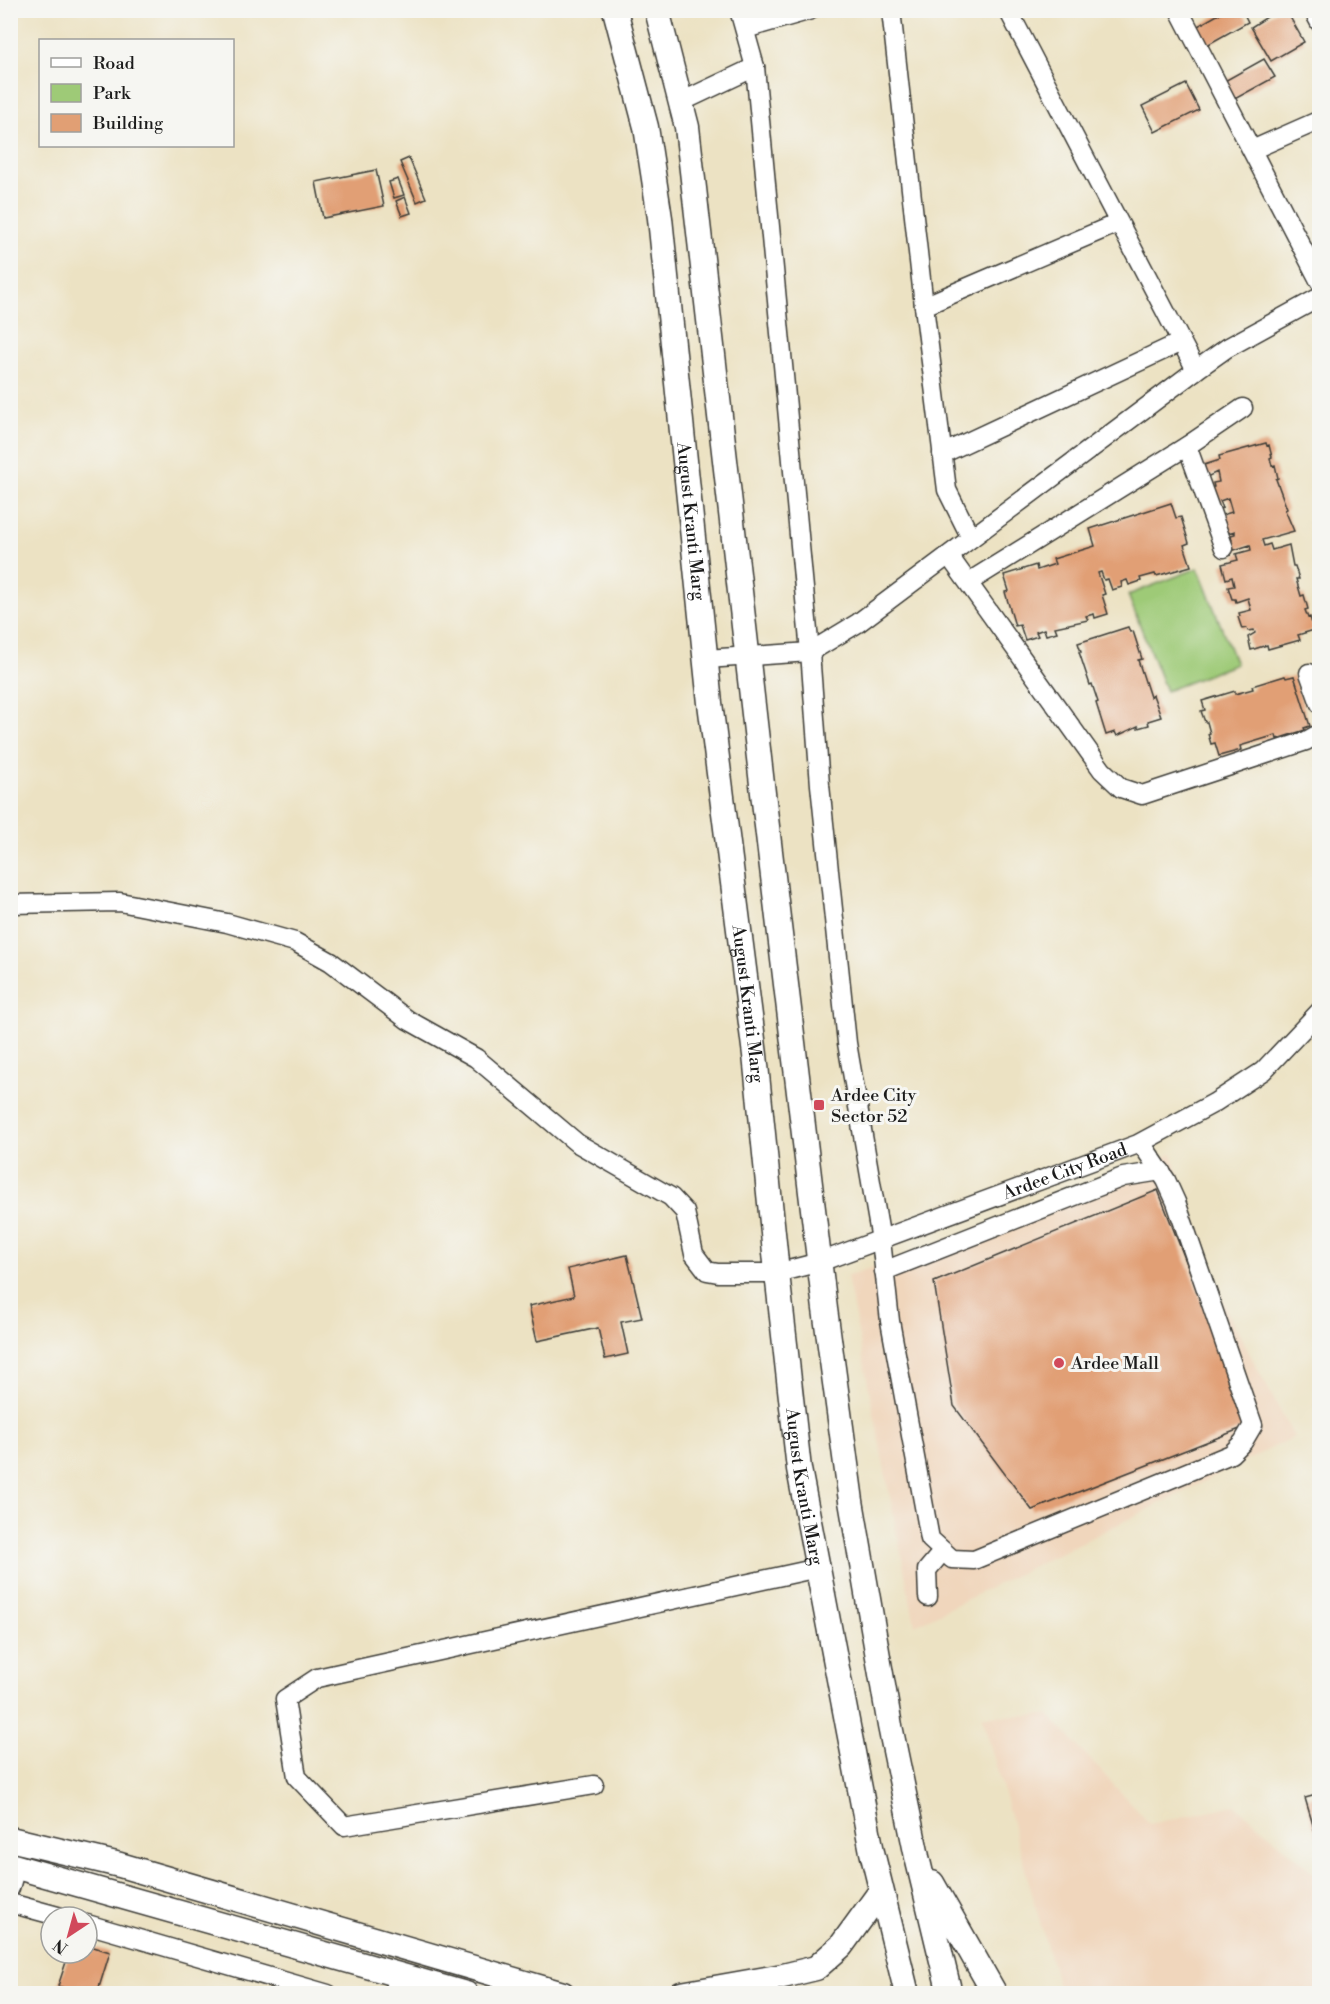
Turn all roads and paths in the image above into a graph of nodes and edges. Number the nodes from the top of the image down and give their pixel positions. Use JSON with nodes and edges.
{"nodes":[{"id":1,"x":615,"y":10,"type":"edge"},
{"id":2,"x":657,"y":10,"type":"edge"},
{"id":3,"x":739,"y":10,"type":"edge"},
{"id":4,"x":811,"y":10,"type":"edge"},
{"id":5,"x":891,"y":10,"type":"edge"},
{"id":6,"x":1008,"y":10,"type":"edge"},
{"id":7,"x":1179,"y":10,"type":"edge"},
{"id":8,"x":1313,"y":10,"type":"edge"},
{"id":9,"x":1320,"y":23,"type":"edge"},
{"id":10,"x":744,"y":29,"type":"junction"},
{"id":11,"x":755,"y":67,"type":"junction"},
{"id":12,"x":681,"y":102,"type":"junction"},
{"id":13,"x":1320,"y":120,"type":"edge"},
{"id":14,"x":1252,"y":150,"type":"junction"},
{"id":15,"x":1118,"y":223,"type":"junction"},
{"id":16,"x":1320,"y":282,"type":"edge"},
{"id":17,"x":1320,"y":297,"type":"edge"},
{"id":18,"x":924,"y":306,"type":"junction"},
{"id":19,"x":1180,"y":342,"type":"junction"},
{"id":20,"x":1196,"y":370,"type":"junction"},
{"id":21,"x":1243,"y":408,"type":"dead end"},
{"id":22,"x":1187,"y":446,"type":"junction"},
{"id":23,"x":942,"y":454,"type":"junction"},
{"id":24,"x":971,"y":538,"type":"junction"},
{"id":25,"x":1224,"y":548,"type":"dead end"},
{"id":26,"x":949,"y":556,"type":"junction"},
{"id":27,"x":969,"y":582,"type":"junction"},
{"id":28,"x":810,"y":652,"type":"junction"},
{"id":29,"x":747,"y":658,"type":"junction"},
{"id":30,"x":706,"y":659,"type":"junction"},
{"id":31,"x":1309,"y":673,"type":"dead end"},
{"id":32,"x":1320,"y":704,"type":"edge"},
{"id":33,"x":1320,"y":733,"type":"edge"},
{"id":34,"x":10,"y":904,"type":"edge"},
{"id":35,"x":1320,"y":1011,"type":"edge"},
{"id":36,"x":1142,"y":1143,"type":"junction"},
{"id":37,"x":1161,"y":1171,"type":"junction"},
{"id":38,"x":881,"y":1240,"type":"junction"},
{"id":39,"x":820,"y":1263,"type":"junction"},
{"id":40,"x":884,"y":1271,"type":"junction"},
{"id":41,"x":777,"y":1273,"type":"junction"},
{"id":42,"x":944,"y":1551,"type":"junction"},
{"id":43,"x":818,"y":1568,"type":"junction"},
{"id":44,"x":928,"y":1597,"type":"dead end"},
{"id":45,"x":594,"y":1785,"type":"dead end"},
{"id":46,"x":10,"y":1839,"type":"edge"},
{"id":47,"x":917,"y":1857,"type":"junction"},
{"id":48,"x":12,"y":1873,"type":"edge"},
{"id":49,"x":881,"y":1891,"type":"junction"},
{"id":50,"x":10,"y":1903,"type":"edge"},
{"id":51,"x":39,"y":1911,"type":"edge"},
{"id":52,"x":99,"y":1927,"type":"edge"},
{"id":53,"x":396,"y":1984,"type":"edge"},
{"id":54,"x":328,"y":1994,"type":"edge"},
{"id":55,"x":466,"y":1994,"type":"edge"},
{"id":56,"x":563,"y":1994,"type":"edge"},
{"id":57,"x":681,"y":1994,"type":"edge"},
{"id":58,"x":907,"y":1994,"type":"edge"},
{"id":59,"x":950,"y":1994,"type":"edge"},
{"id":60,"x":995,"y":1994,"type":"edge"}],
"edges":[{"from":1,"to":30,"type":"main road","name":"August Kranti Marg"},
{"from":2,"to":12,"type":"main road"},
{"from":3,"to":10,"type":"street"},
{"from":4,"to":10,"type":"street"},
{"from":5,"to":18,"type":"street"},
{"from":6,"to":15,"type":"street"},
{"from":7,"to":14,"type":"street"},
{"from":8,"to":9,"type":"street"},
{"from":10,"to":11,"type":"street"},
{"from":11,"to":12,"type":"street"},
{"from":11,"to":28,"type":"street"},
{"from":12,"to":29,"type":"main road"},
{"from":13,"to":14,"type":"street"},
{"from":14,"to":16,"type":"street"},
{"from":15,"to":18,"type":"street"},
{"from":15,"to":19,"type":"street"},
{"from":17,"to":20,"type":"street"},
{"from":18,"to":23,"type":"street"},
{"from":19,"to":20,"type":"street"},
{"from":19,"to":23,"type":"street"},
{"from":20,"to":24,"type":"street"},
{"from":21,"to":22,"type":"street"},
{"from":22,"to":25,"type":"street"},
{"from":22,"to":27,"type":"street"},
{"from":23,"to":24,"type":"street"},
{"from":24,"to":26,"type":"street"},
{"from":26,"to":27,"type":"street"},
{"from":26,"to":28,"type":"street"},
{"from":27,"to":33,"type":"street"},
{"from":28,"to":29,"type":"street"},
{"from":28,"to":38,"type":"street"},
{"from":29,"to":30,"type":"street"},
{"from":29,"to":39,"type":"main road"},
{"from":30,"to":41,"type":"main road","name":"August Kranti Marg"},
{"from":31,"to":32,"type":"street"},
{"from":34,"to":41,"type":"street","name":"Ardee City Road"},
{"from":35,"to":36,"type":"street","name":"Ardee City Road"},
{"from":36,"to":37,"type":"street"},
{"from":36,"to":38,"type":"street","name":"Ardee City Road"},
{"from":37,"to":40,"type":"street"},
{"from":37,"to":42,"type":"street"},
{"from":38,"to":39,"type":"street","name":"Ardee City Road"},
{"from":38,"to":40,"type":"street"},
{"from":39,"to":41,"type":"street","name":"Ardee City Road"},
{"from":39,"to":47,"type":"main road"},
{"from":40,"to":42,"type":"street"},
{"from":41,"to":43,"type":"main road","name":"August Kranti Marg"},
{"from":42,"to":44,"type":"street"},
{"from":43,"to":45,"type":"street"},
{"from":43,"to":49,"type":"main road","name":"August Kranti Marg"},
{"from":46,"to":56,"type":"main road"},
{"from":47,"to":59,"type":"main road"},
{"from":47,"to":60,"type":"main road"},
{"from":48,"to":53,"type":"main road"},
{"from":49,"to":57,"type":"main road"},
{"from":49,"to":58,"type":"main road","name":"August Kranti Marg"},
{"from":50,"to":51,"type":"street"},
{"from":52,"to":54,"type":"street"},
{"from":53,"to":55,"type":"main road"}]}
